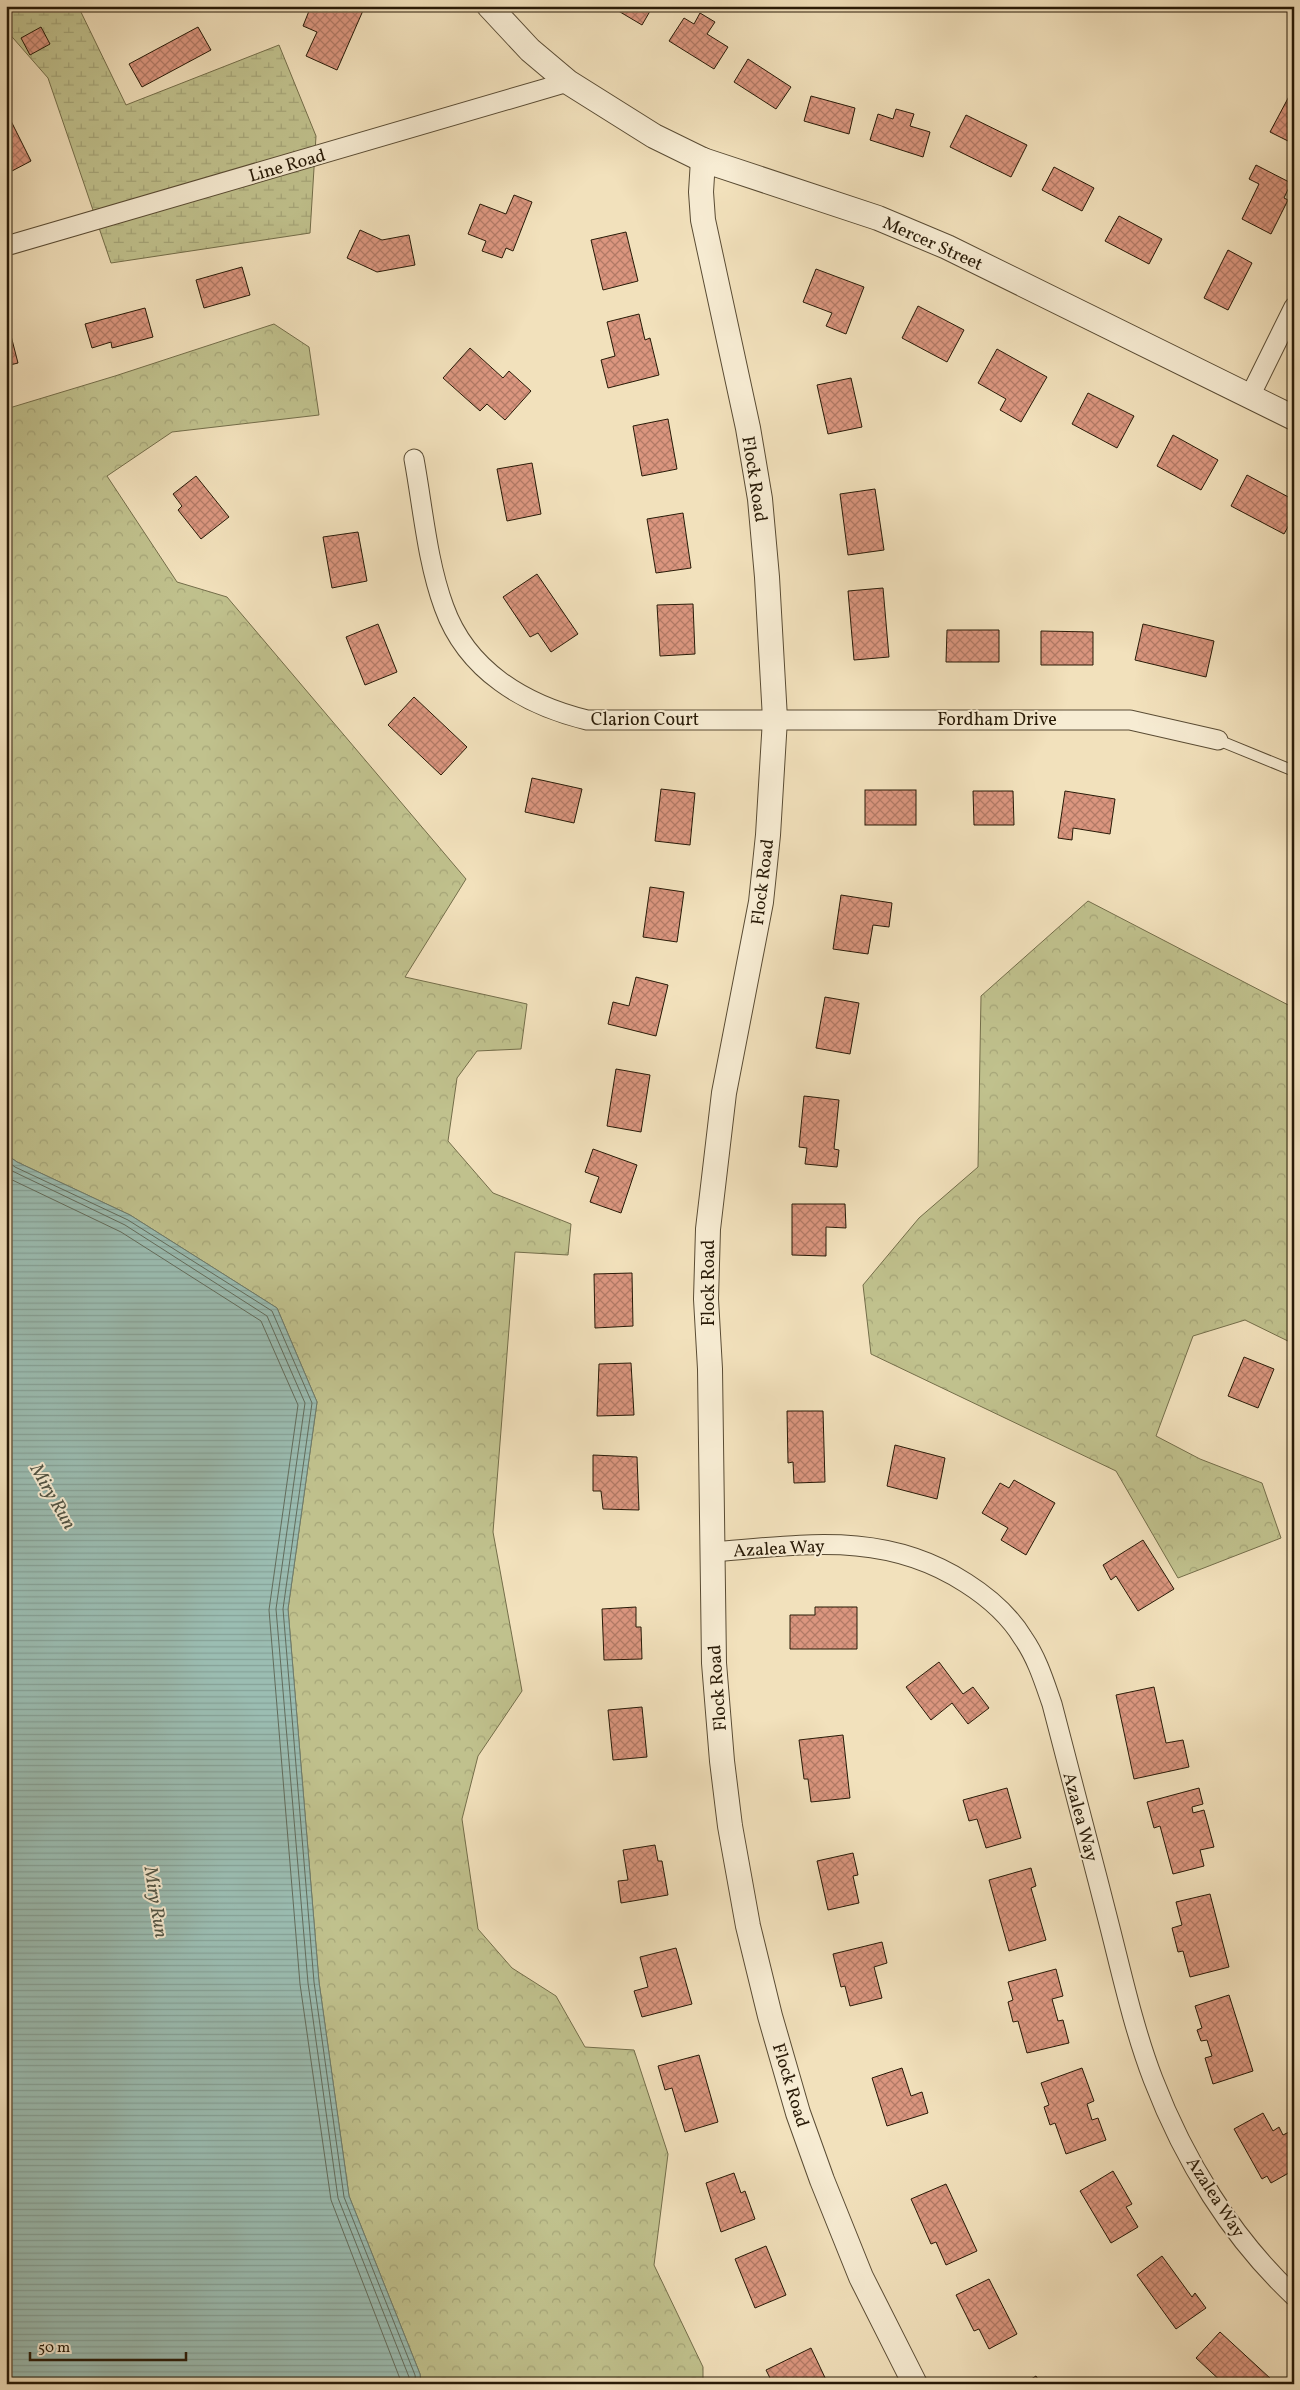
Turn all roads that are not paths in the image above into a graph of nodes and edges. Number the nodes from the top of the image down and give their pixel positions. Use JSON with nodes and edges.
{"nodes":[{"id":1,"x":489,"y":6,"type":"edge"},
{"id":2,"x":568,"y":82,"type":"junction"},
{"id":3,"x":703,"y":160,"type":"junction"},
{"id":4,"x":6,"y":246,"type":"edge"},
{"id":5,"x":1294,"y":307,"type":"edge"},
{"id":6,"x":1250,"y":396,"type":"junction"},
{"id":7,"x":1294,"y":418,"type":"edge"},
{"id":8,"x":414,"y":458,"type":"dead end"},
{"id":9,"x":774,"y":718,"type":"junction"},
{"id":10,"x":1218,"y":740,"type":"joint"},
{"id":11,"x":1294,"y":771,"type":"edge"},
{"id":12,"x":712,"y":1552,"type":"junction"},
{"id":13,"x":1294,"y":2296,"type":"edge"},
{"id":14,"x":915,"y":2384,"type":"edge"}],
"edges":[{"from":1,"to":2,"type":"street","name":"Mercer Street"},
{"from":2,"to":3,"type":"street","name":"Mercer Street"},
{"from":2,"to":4,"type":"street","name":"Line Road"},
{"from":3,"to":6,"type":"street","name":"Mercer Street"},
{"from":3,"to":9,"type":"street","name":"Flock Road"},
{"from":5,"to":6,"type":"street"},
{"from":6,"to":7,"type":"street","name":"Mercer Street"},
{"from":8,"to":9,"type":"street","name":"Clarion Court"},
{"from":9,"to":10,"type":"street","name":"Fordham Drive"},
{"from":9,"to":12,"type":"street","name":"Flock Road"},
{"from":10,"to":11,"type":"lane"},
{"from":12,"to":13,"type":"street","name":"Azalea Way"},
{"from":12,"to":14,"type":"street","name":"Flock Road"}]}
